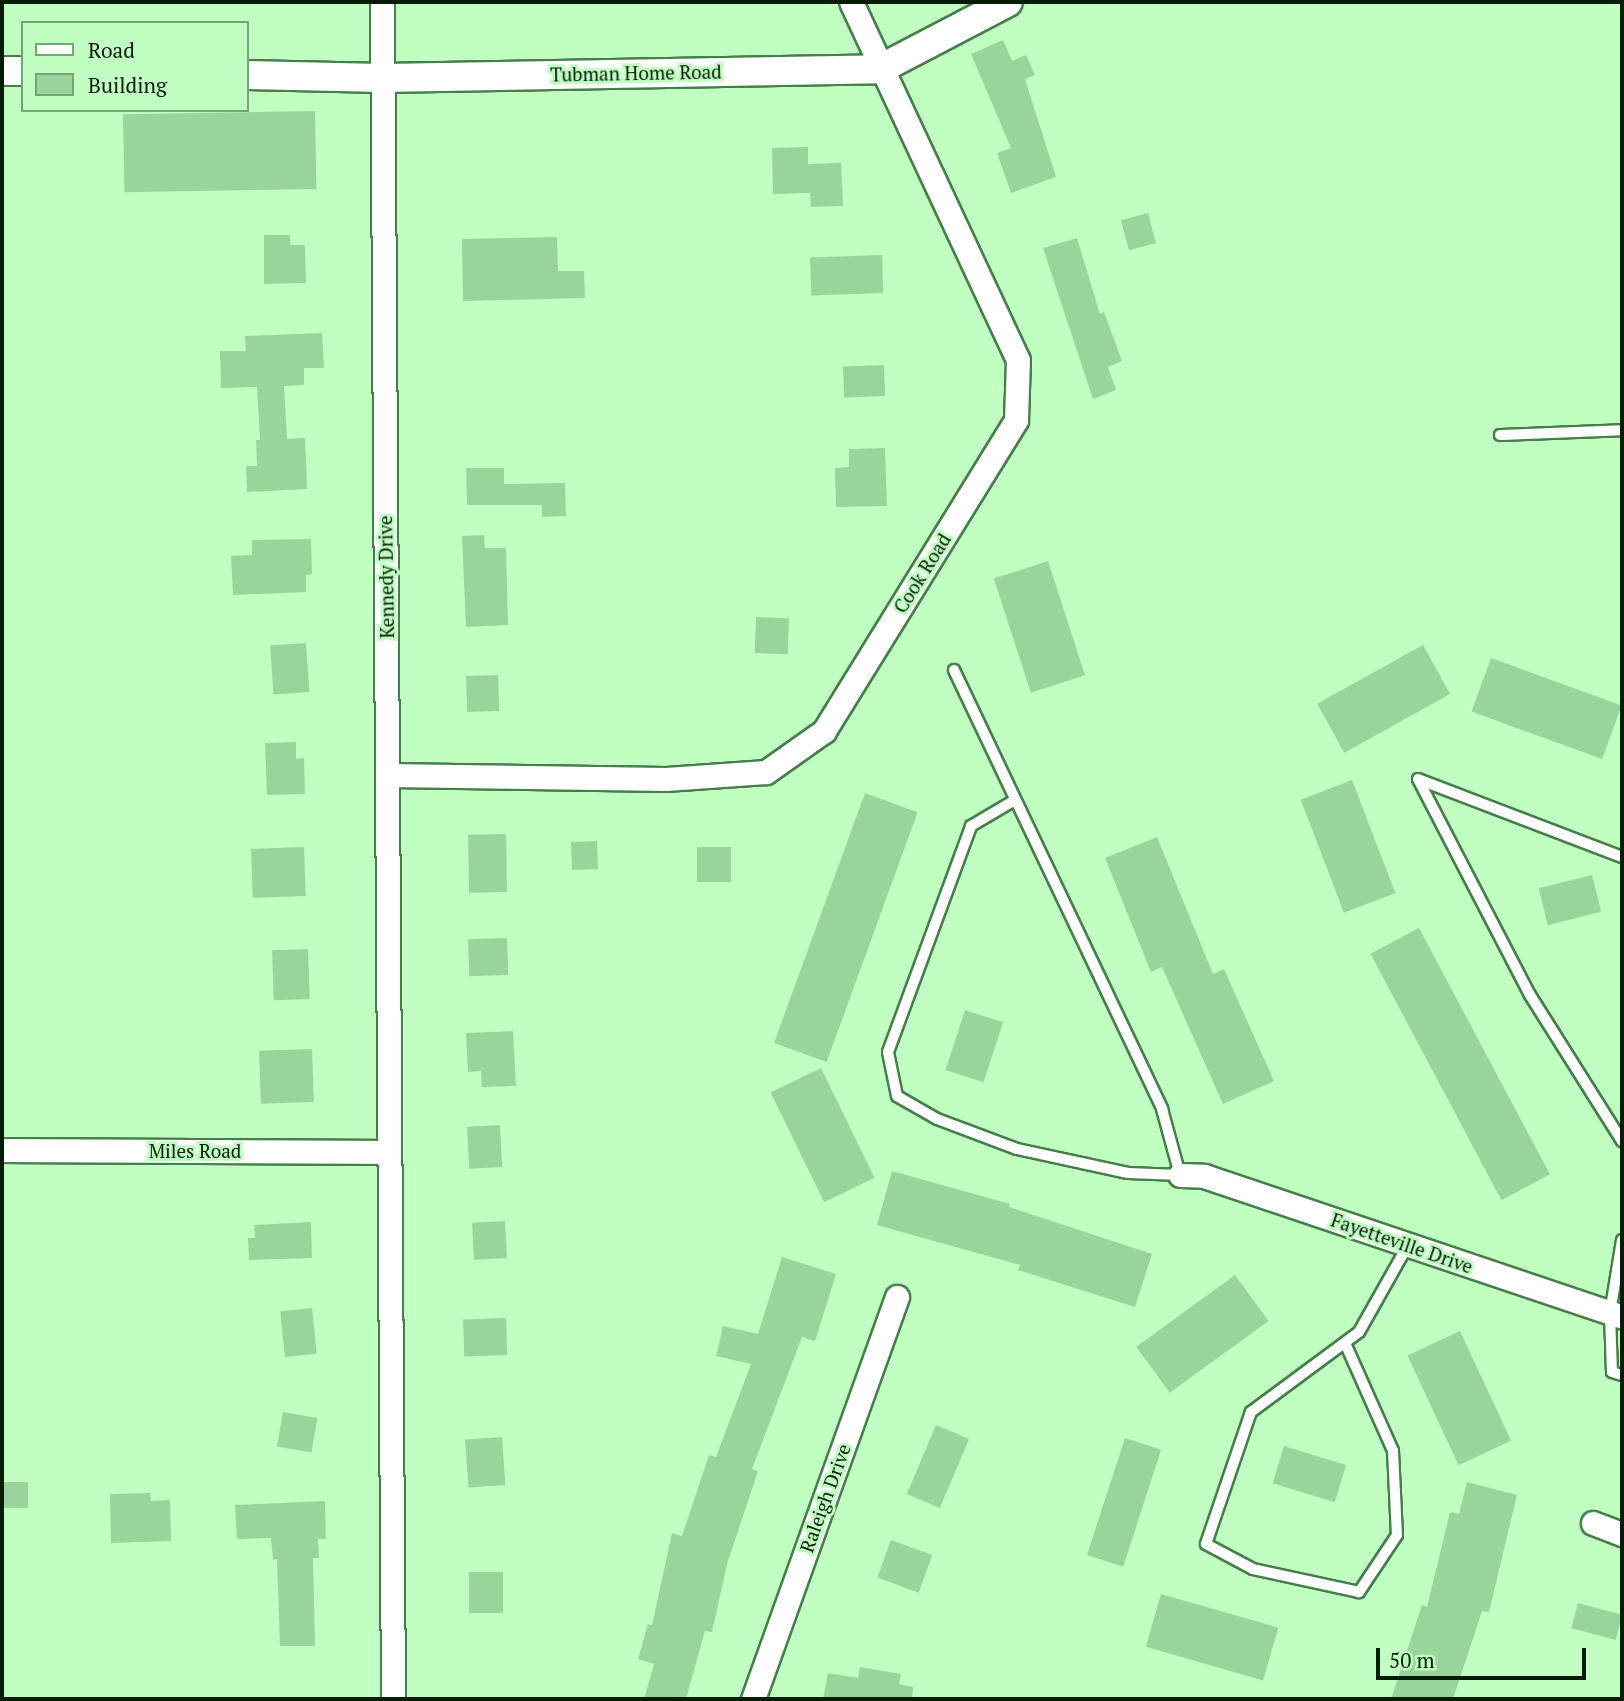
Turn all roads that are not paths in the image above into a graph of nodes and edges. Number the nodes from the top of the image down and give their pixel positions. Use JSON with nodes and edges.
{"nodes":[{"id":1,"x":382,"y":2,"type":"edge"},
{"id":2,"x":851,"y":2,"type":"edge"},
{"id":3,"x":1008,"y":2,"type":"edge"},
{"id":4,"x":880,"y":69,"type":"junction"},
{"id":5,"x":2,"y":71,"type":"edge"},
{"id":6,"x":21,"y":71,"type":"edge"},
{"id":7,"x":248,"y":75,"type":"edge"},
{"id":8,"x":382,"y":78,"type":"junction"},
{"id":9,"x":1622,"y":430,"type":"edge"},
{"id":10,"x":1500,"y":435,"type":"dead end"},
{"id":11,"x":954,"y":670,"type":"dead end"},
{"id":12,"x":388,"y":775,"type":"junction"},
{"id":13,"x":1015,"y":800,"type":"junction"},
{"id":14,"x":1622,"y":857,"type":"edge"},
{"id":15,"x":1622,"y":1141,"type":"edge"},
{"id":16,"x":2,"y":1150,"type":"edge"},
{"id":17,"x":388,"y":1152,"type":"junction"},
{"id":18,"x":1180,"y":1175,"type":"junction"},
{"id":19,"x":1622,"y":1240,"type":"edge"},
{"id":20,"x":1408,"y":1245,"type":"junction"},
{"id":21,"x":897,"y":1297,"type":"dead end"},
{"id":22,"x":1616,"y":1315,"type":"edge"},
{"id":23,"x":1345,"y":1343,"type":"junction"},
{"id":24,"x":1622,"y":1375,"type":"edge"},
{"id":25,"x":1593,"y":1523,"type":"dead end"},
{"id":26,"x":1622,"y":1534,"type":"edge"},
{"id":27,"x":393,"y":1699,"type":"edge"},
{"id":28,"x":753,"y":1699,"type":"edge"}],
"edges":[{"from":1,"to":8,"type":"street","name":"Kennedy Drive"},
{"from":2,"to":4,"type":"street","name":"Cook Road"},
{"from":3,"to":4,"type":"street","name":"Tubman Home Road"},
{"from":4,"to":8,"type":"street","name":"Tubman Home Road"},
{"from":4,"to":12,"type":"street","name":"Cook Road"},
{"from":5,"to":6,"type":"street"},
{"from":7,"to":8,"type":"street","name":"Tubman Home Road"},
{"from":8,"to":12,"type":"street","name":"Kennedy Drive"},
{"from":9,"to":10,"type":"lane"},
{"from":11,"to":13,"type":"lane"},
{"from":12,"to":17,"type":"street","name":"Kennedy Drive"},
{"from":13,"to":18,"type":"lane"},
{"from":13,"to":18,"type":"lane"},
{"from":14,"to":15,"type":"lane"},
{"from":16,"to":17,"type":"street","name":"Miles Road"},
{"from":17,"to":27,"type":"street","name":"Kennedy Drive"},
{"from":18,"to":20,"type":"street","name":"Fayetteville Drive"},
{"from":19,"to":22,"type":"lane"},
{"from":20,"to":22,"type":"street","name":"Fayetteville Drive"},
{"from":20,"to":23,"type":"lane"},
{"from":21,"to":28,"type":"street","name":"Raleigh Drive"},
{"from":22,"to":24,"type":"lane"},
{"from":23,"to":23,"type":"lane"},
{"from":25,"to":26,"type":"street"}]}
